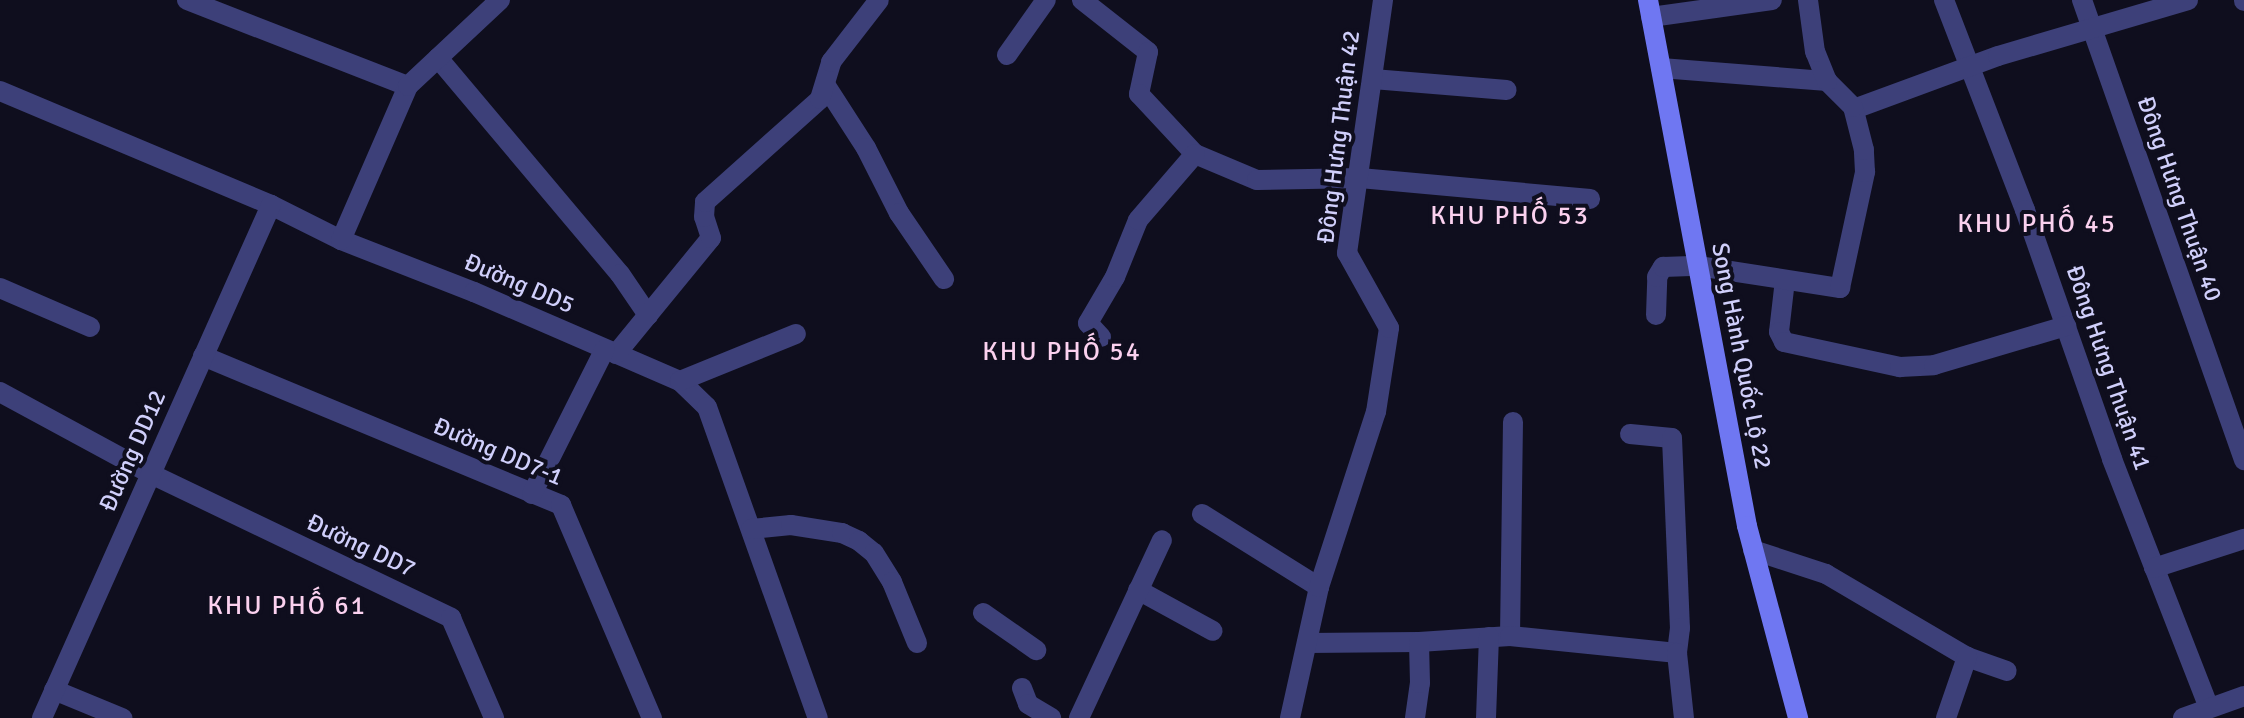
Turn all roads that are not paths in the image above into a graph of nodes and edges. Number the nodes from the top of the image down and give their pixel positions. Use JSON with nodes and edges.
{"nodes":[{"id":1,"x":187,"y":0,"type":"edge"},
{"id":2,"x":879,"y":0,"type":"edge"},
{"id":3,"x":1046,"y":0,"type":"edge"},
{"id":4,"x":1082,"y":0,"type":"edge"},
{"id":5,"x":1383,"y":0,"type":"edge"},
{"id":6,"x":1772,"y":0,"type":"edge"},
{"id":7,"x":1808,"y":0,"type":"edge"},
{"id":8,"x":1944,"y":0,"type":"edge"},
{"id":9,"x":2082,"y":0,"type":"edge"},
{"id":10,"x":2188,"y":0,"type":"edge"},
{"id":11,"x":490,"y":3,"type":"edge"},
{"id":12,"x":1650,"y":9,"type":"edge"},
{"id":13,"x":2092,"y":29,"type":"junction"},
{"id":14,"x":1007,"y":55,"type":"dead end"},
{"id":15,"x":438,"y":58,"type":"junction"},
{"id":16,"x":1970,"y":66,"type":"junction"},
{"id":17,"x":1661,"y":68,"type":"junction"},
{"id":18,"x":1373,"y":79,"type":"junction"},
{"id":19,"x":1827,"y":81,"type":"junction"},
{"id":20,"x":408,"y":86,"type":"junction"},
{"id":21,"x":826,"y":86,"type":"junction"},
{"id":22,"x":1507,"y":90,"type":"dead end"},
{"id":23,"x":0,"y":91,"type":"edge"},
{"id":24,"x":1854,"y":109,"type":"junction"},
{"id":25,"x":1195,"y":154,"type":"junction"},
{"id":26,"x":1360,"y":178,"type":"junction"},
{"id":27,"x":1590,"y":199,"type":"dead end"},
{"id":28,"x":271,"y":205,"type":"junction"},
{"id":29,"x":341,"y":240,"type":"junction"},
{"id":30,"x":1698,"y":266,"type":"junction"},
{"id":31,"x":944,"y":279,"type":"dead end"},
{"id":32,"x":1785,"y":280,"type":"junction"},
{"id":33,"x":0,"y":288,"type":"edge"},
{"id":34,"x":648,"y":315,"type":"junction"},
{"id":35,"x":1656,"y":315,"type":"dead end"},
{"id":36,"x":2066,"y":326,"type":"junction"},
{"id":37,"x":90,"y":327,"type":"dead end"},
{"id":38,"x":796,"y":334,"type":"dead end"},
{"id":39,"x":1101,"y":337,"type":"dead end"},
{"id":40,"x":611,"y":351,"type":"junction"},
{"id":41,"x":203,"y":356,"type":"junction"},
{"id":42,"x":680,"y":381,"type":"junction"},
{"id":43,"x":0,"y":392,"type":"edge"},
{"id":44,"x":1513,"y":422,"type":"dead end"},
{"id":45,"x":1630,"y":434,"type":"dead end"},
{"id":46,"x":2244,"y":460,"type":"edge"},
{"id":47,"x":151,"y":474,"type":"junction"},
{"id":48,"x":532,"y":494,"type":"junction"},
{"id":49,"x":1202,"y":514,"type":"dead end"},
{"id":50,"x":751,"y":529,"type":"junction"},
{"id":51,"x":2244,"y":539,"type":"edge"},
{"id":52,"x":1162,"y":540,"type":"dead end"},
{"id":53,"x":1753,"y":550,"type":"junction"},
{"id":54,"x":2154,"y":568,"type":"junction"},
{"id":55,"x":1319,"y":587,"type":"junction"},
{"id":56,"x":1138,"y":590,"type":"junction"},
{"id":57,"x":983,"y":613,"type":"dead end"},
{"id":58,"x":1213,"y":631,"type":"dead end"},
{"id":59,"x":1499,"y":636,"type":"junction"},
{"id":60,"x":1419,"y":642,"type":"junction"},
{"id":61,"x":917,"y":643,"type":"dead end"},
{"id":62,"x":1307,"y":643,"type":"junction"},
{"id":63,"x":1036,"y":650,"type":"dead end"},
{"id":64,"x":1677,"y":653,"type":"junction"},
{"id":65,"x":1967,"y":657,"type":"junction"},
{"id":66,"x":2007,"y":671,"type":"dead end"},
{"id":67,"x":1022,"y":688,"type":"dead end"},
{"id":68,"x":54,"y":690,"type":"junction"},
{"id":69,"x":2244,"y":696,"type":"edge"},
{"id":70,"x":2209,"y":708,"type":"junction"},
{"id":71,"x":42,"y":718,"type":"edge"},
{"id":72,"x":122,"y":718,"type":"edge"},
{"id":73,"x":494,"y":718,"type":"edge"},
{"id":74,"x":652,"y":718,"type":"edge"},
{"id":75,"x":818,"y":718,"type":"edge"},
{"id":76,"x":1051,"y":718,"type":"edge"},
{"id":77,"x":1079,"y":718,"type":"edge"},
{"id":78,"x":1290,"y":718,"type":"edge"},
{"id":79,"x":1415,"y":718,"type":"edge"},
{"id":80,"x":1486,"y":718,"type":"edge"},
{"id":81,"x":1684,"y":718,"type":"edge"},
{"id":82,"x":1798,"y":718,"type":"edge"},
{"id":83,"x":1946,"y":718,"type":"edge"},
{"id":84,"x":2183,"y":718,"type":"edge"}],
"edges":[{"from":1,"to":20,"type":"street"},
{"from":2,"to":21,"type":"street"},
{"from":3,"to":14,"type":"street"},
{"from":4,"to":25,"type":"street"},
{"from":5,"to":18,"type":"street","name":"Đông Hưng Thuận 42"},
{"from":6,"to":12,"type":"street"},
{"from":7,"to":19,"type":"street"},
{"from":8,"to":16,"type":"street","name":"Đông Hưng Thuận 41"},
{"from":9,"to":13,"type":"street","name":"Đông Hưng Thuận 40"},
{"from":10,"to":13,"type":"street"},
{"from":11,"to":15,"type":"street"},
{"from":12,"to":17,"type":"street","name":"Song Hành Quốc Lộ 22"},
{"from":13,"to":16,"type":"street"},
{"from":13,"to":46,"type":"street","name":"Đông Hưng Thuận 40"},
{"from":15,"to":20,"type":"street"},
{"from":15,"to":34,"type":"street"},
{"from":16,"to":24,"type":"street"},
{"from":16,"to":36,"type":"street","name":"Đông Hưng Thuận 41"},
{"from":17,"to":19,"type":"street"},
{"from":17,"to":30,"type":"street","name":"Song Hành Quốc Lộ 22"},
{"from":18,"to":22,"type":"street"},
{"from":18,"to":26,"type":"street","name":"Đông Hưng Thuận 42"},
{"from":19,"to":24,"type":"street"},
{"from":20,"to":29,"type":"street"},
{"from":21,"to":31,"type":"street"},
{"from":21,"to":34,"type":"street"},
{"from":23,"to":28,"type":"street","name":"Đường DD5"},
{"from":24,"to":32,"type":"street"},
{"from":25,"to":26,"type":"street"},
{"from":25,"to":39,"type":"street"},
{"from":26,"to":27,"type":"street"},
{"from":26,"to":55,"type":"street","name":"Đông Hưng Thuận 42"},
{"from":28,"to":29,"type":"street","name":"Đường DD5"},
{"from":28,"to":41,"type":"street","name":"Đường DD12"},
{"from":29,"to":40,"type":"street","name":"Đường DD5"},
{"from":30,"to":32,"type":"street"},
{"from":30,"to":35,"type":"street"},
{"from":30,"to":53,"type":"street","name":"Song Hành Quốc Lộ 22"},
{"from":32,"to":36,"type":"street"},
{"from":33,"to":37,"type":"street"},
{"from":34,"to":40,"type":"street"},
{"from":36,"to":54,"type":"street","name":"Đông Hưng Thuận 41"},
{"from":38,"to":42,"type":"street"},
{"from":40,"to":42,"type":"street","name":"Đường DD5"},
{"from":40,"to":48,"type":"street"},
{"from":41,"to":47,"type":"street","name":"Đường DD12"},
{"from":41,"to":48,"type":"street","name":"Đường DD7-1"},
{"from":42,"to":50,"type":"street","name":"Đường DD5"},
{"from":43,"to":47,"type":"street","name":"Đường DD7"},
{"from":44,"to":59,"type":"street"},
{"from":45,"to":64,"type":"street"},
{"from":47,"to":68,"type":"street","name":"Đường DD12"},
{"from":47,"to":73,"type":"street","name":"Đường DD7"},
{"from":48,"to":74,"type":"street","name":"Đường DD7-1"},
{"from":49,"to":55,"type":"street"},
{"from":50,"to":61,"type":"street"},
{"from":50,"to":75,"type":"street","name":"Đường DD5"},
{"from":51,"to":54,"type":"street"},
{"from":52,"to":56,"type":"street"},
{"from":53,"to":65,"type":"street"},
{"from":53,"to":82,"type":"street","name":"Song Hành Quốc Lộ 22"},
{"from":54,"to":70,"type":"street","name":"Đông Hưng Thuận 41"},
{"from":55,"to":62,"type":"street","name":"Đông Hưng Thuận 42"},
{"from":56,"to":58,"type":"street"},
{"from":56,"to":77,"type":"street"},
{"from":57,"to":63,"type":"street"},
{"from":59,"to":60,"type":"street"},
{"from":59,"to":64,"type":"street"},
{"from":59,"to":80,"type":"street"},
{"from":60,"to":62,"type":"street"},
{"from":60,"to":79,"type":"street"},
{"from":62,"to":78,"type":"street","name":"Đông Hưng Thuận 42"},
{"from":64,"to":81,"type":"street"},
{"from":65,"to":66,"type":"street"},
{"from":65,"to":83,"type":"street"},
{"from":67,"to":76,"type":"street"},
{"from":68,"to":71,"type":"street","name":"Đường DD12"},
{"from":68,"to":72,"type":"street"},
{"from":69,"to":70,"type":"street"},
{"from":70,"to":84,"type":"street"}]}
